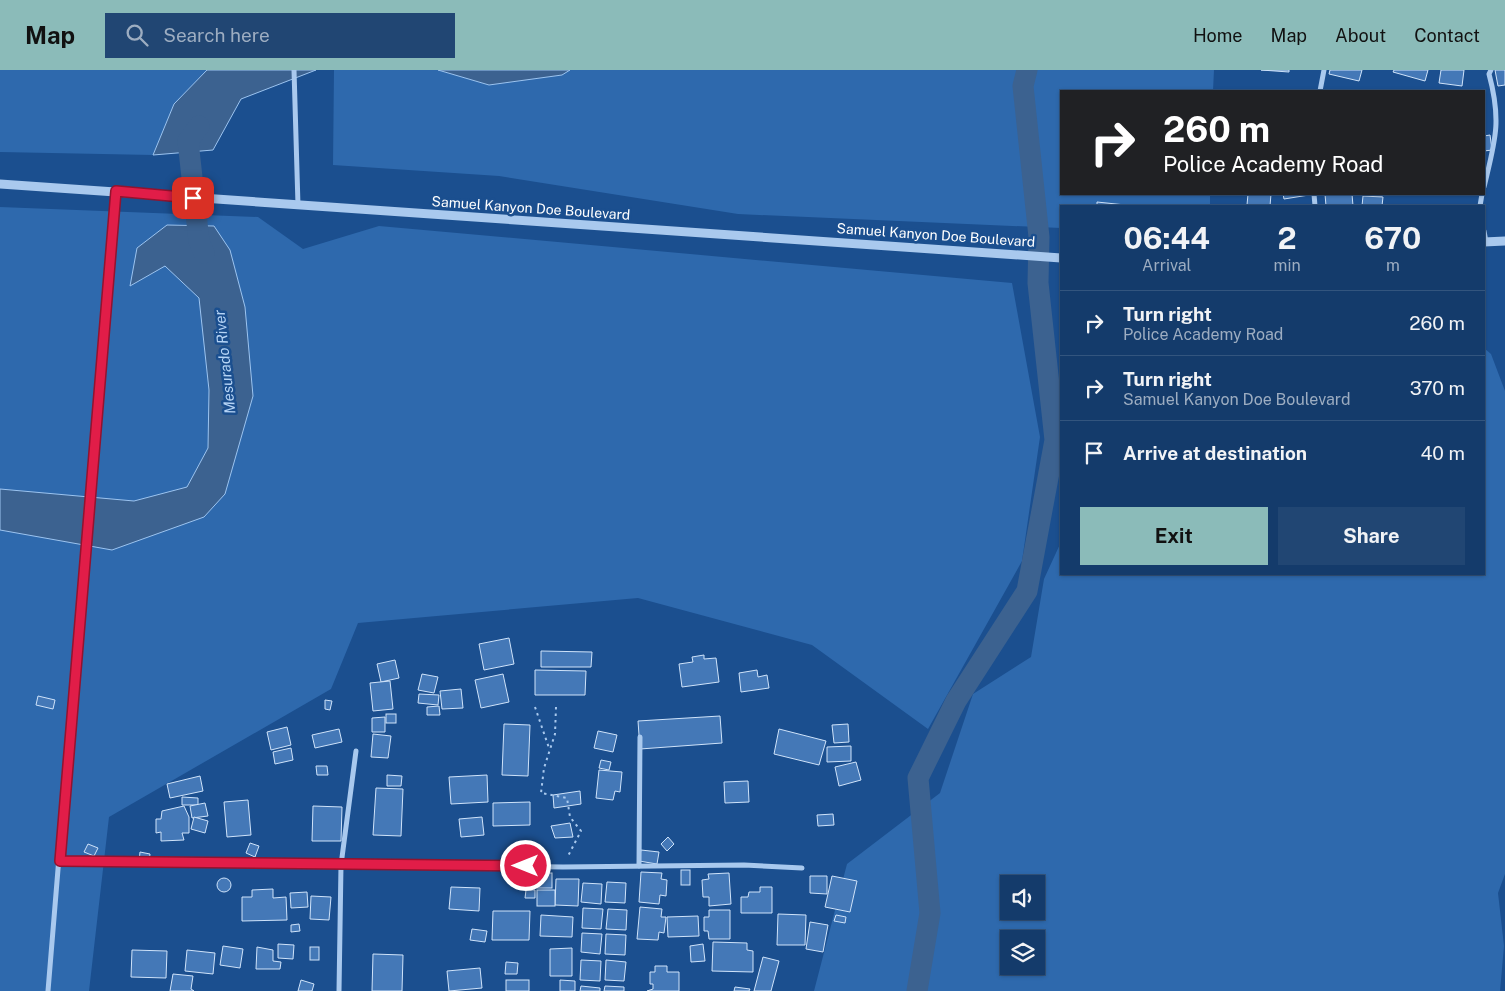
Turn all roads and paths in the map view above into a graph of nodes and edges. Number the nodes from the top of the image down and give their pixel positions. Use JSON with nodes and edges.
{"nodes":[{"id":1,"x":294,"y":70,"type":"edge"},
{"id":2,"x":1324,"y":70,"type":"edge"},
{"id":3,"x":1491,"y":70,"type":"edge"},
{"id":4,"x":1320,"y":90,"type":"edge"},
{"id":5,"x":1485,"y":183,"type":"edge"},
{"id":6,"x":0,"y":184,"type":"edge"},
{"id":7,"x":116,"y":191,"type":"junction"},
{"id":8,"x":298,"y":206,"type":"junction"},
{"id":9,"x":1505,"y":241,"type":"edge"},
{"id":10,"x":1485,"y":242,"type":"edge"},
{"id":11,"x":1060,"y":258,"type":"edge"},
{"id":12,"x":535,"y":707,"type":"dead end"},
{"id":13,"x":556,"y":707,"type":"dead end"},
{"id":14,"x":640,"y":737,"type":"dead end"},
{"id":15,"x":549,"y":748,"type":"junction"},
{"id":16,"x":356,"y":751,"type":"dead end"},
{"id":17,"x":60,"y":861,"type":"junction"},
{"id":18,"x":341,"y":865,"type":"junction"},
{"id":19,"x":639,"y":866,"type":"junction"},
{"id":20,"x":563,"y":867,"type":"junction"},
{"id":21,"x":802,"y":868,"type":"dead end"},
{"id":22,"x":48,"y":991,"type":"edge"},
{"id":23,"x":338,"y":991,"type":"edge"}],
"edges":[{"from":1,"to":8,"type":"street"},
{"from":2,"to":4,"type":"street"},
{"from":3,"to":5,"type":"street"},
{"from":6,"to":7,"type":"street","name":"Samuel Kanyon Doe Boulevard"},
{"from":7,"to":8,"type":"street","name":"Samuel Kanyon Doe Boulevard"},
{"from":7,"to":17,"type":"street"},
{"from":8,"to":11,"type":"street","name":"Samuel Kanyon Doe Boulevard"},
{"from":9,"to":10,"type":"street"},
{"from":12,"to":15,"type":"path"},
{"from":13,"to":15,"type":"path"},
{"from":14,"to":19,"type":"street"},
{"from":15,"to":20,"type":"path"},
{"from":16,"to":18,"type":"street"},
{"from":17,"to":18,"type":"street"},
{"from":17,"to":22,"type":"street"},
{"from":18,"to":20,"type":"street"},
{"from":18,"to":23,"type":"street"},
{"from":19,"to":20,"type":"street"},
{"from":19,"to":21,"type":"street"}]}
